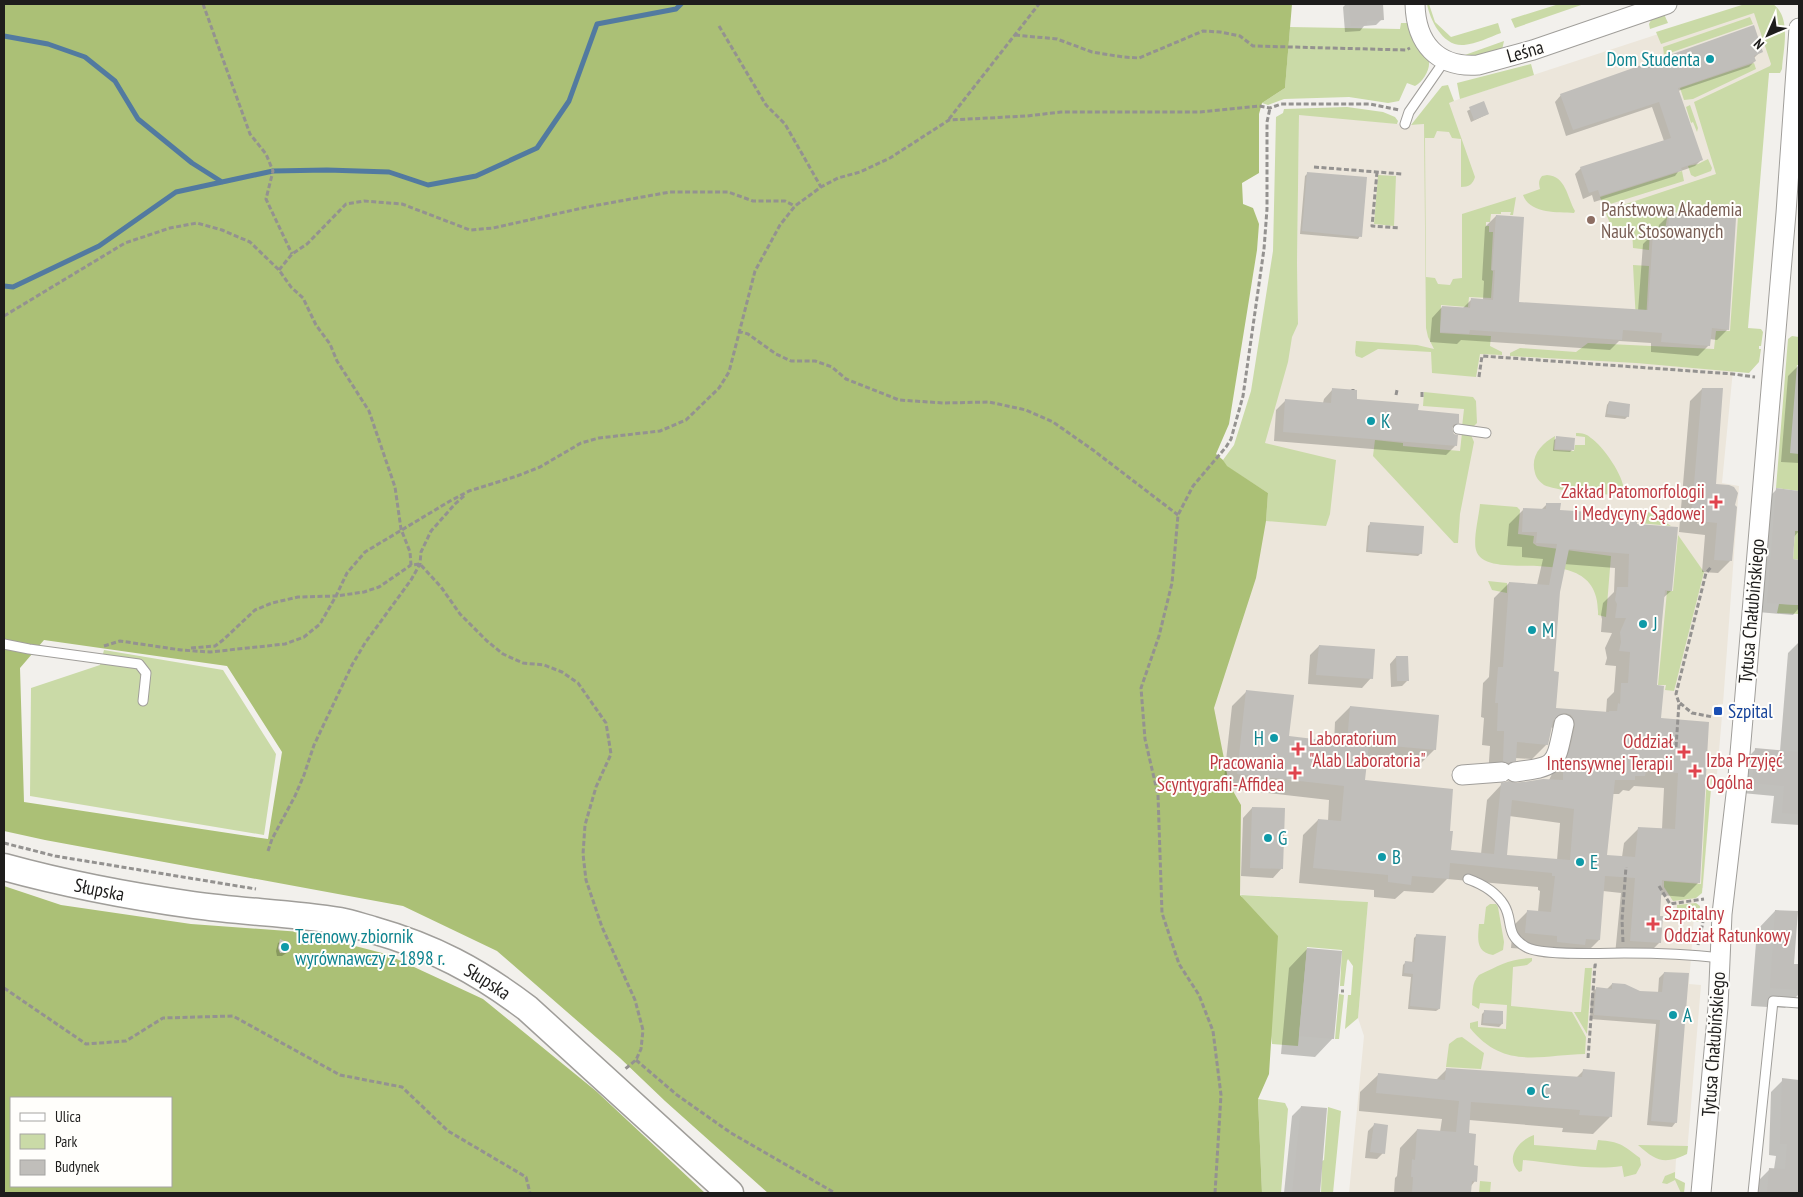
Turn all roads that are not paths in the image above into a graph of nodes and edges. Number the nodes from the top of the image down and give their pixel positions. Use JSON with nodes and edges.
{"nodes":[{"id":1,"x":1415,"y":4,"type":"edge"},
{"id":2,"x":1667,"y":4,"type":"edge"},
{"id":3,"x":1799,"y":28,"type":"edge"},
{"id":4,"x":1445,"y":60,"type":"junction"},
{"id":5,"x":1405,"y":124,"type":"dead end"},
{"id":6,"x":1458,"y":429,"type":"dead end"},
{"id":7,"x":1486,"y":433,"type":"dead end"},
{"id":8,"x":4,"y":644,"type":"edge"},
{"id":9,"x":143,"y":701,"type":"dead end"},
{"id":10,"x":1564,"y":724,"type":"dead end"},
{"id":11,"x":1462,"y":775,"type":"dead end"},
{"id":12,"x":4,"y":867,"type":"edge"},
{"id":13,"x":1468,"y":879,"type":"dead end"},
{"id":14,"x":1719,"y":958,"type":"junction"},
{"id":15,"x":1799,"y":1003,"type":"edge"},
{"id":16,"x":730,"y":1193,"type":"edge"},
{"id":17,"x":1702,"y":1193,"type":"edge"},
{"id":18,"x":1753,"y":1193,"type":"edge"}],
"edges":[{"from":1,"to":4,"type":"street","name":"Leśna"},
{"from":2,"to":4,"type":"street","name":"Leśna"},
{"from":3,"to":14,"type":"street","name":"Tytusa Chałubińskiego"},
{"from":4,"to":5,"type":"lane"},
{"from":6,"to":7,"type":"lane"},
{"from":8,"to":9,"type":"lane"},
{"from":10,"to":11,"type":"street"},
{"from":12,"to":16,"type":"street","name":"Słupska"},
{"from":13,"to":14,"type":"lane"},
{"from":14,"to":17,"type":"street","name":"Tytusa Chałubińskiego"},
{"from":15,"to":18,"type":"lane"}]}
